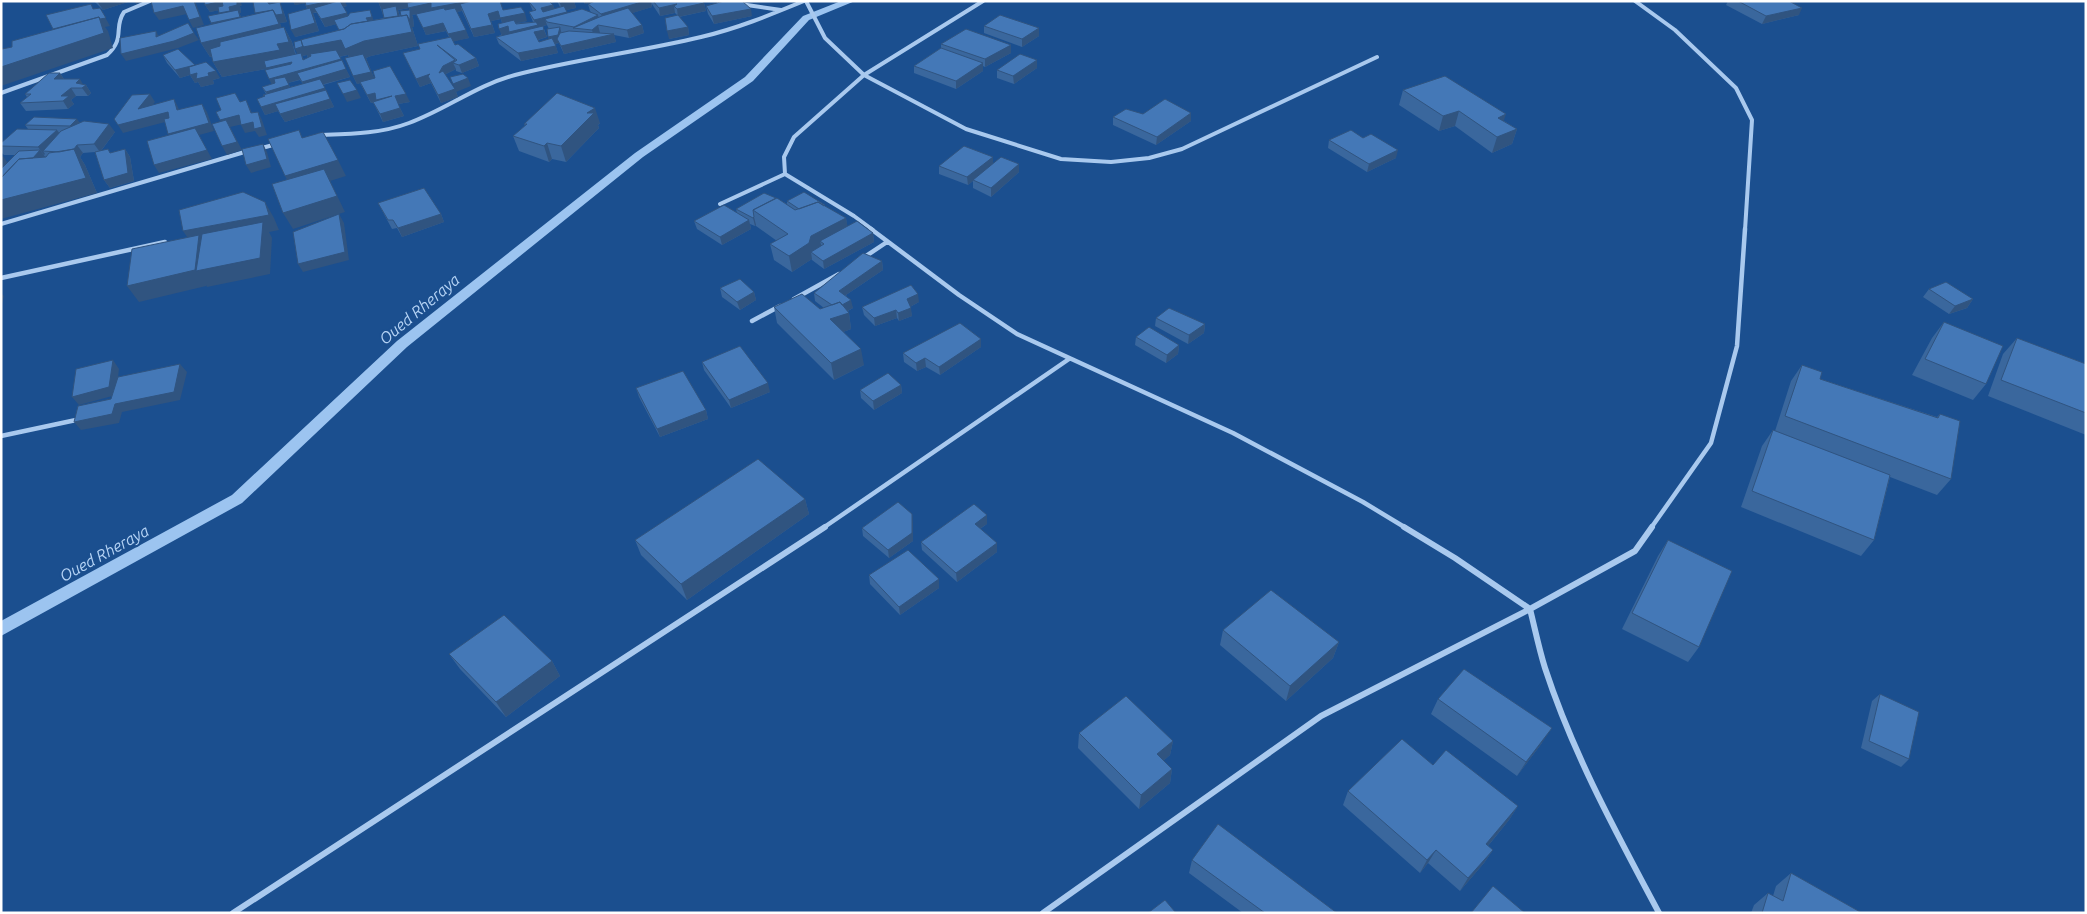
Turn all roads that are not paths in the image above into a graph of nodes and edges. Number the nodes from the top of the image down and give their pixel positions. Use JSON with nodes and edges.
{"nodes":[{"id":1,"x":150,"y":1,"type":"edge"},
{"id":2,"x":720,"y":1,"type":"edge"},
{"id":3,"x":805,"y":1,"type":"edge"},
{"id":4,"x":983,"y":1,"type":"edge"},
{"id":5,"x":1635,"y":1,"type":"edge"},
{"id":6,"x":781,"y":10,"type":"junction"},
{"id":7,"x":1377,"y":57,"type":"dead end"},
{"id":8,"x":864,"y":75,"type":"junction"},
{"id":9,"x":1,"y":93,"type":"edge"},
{"id":10,"x":315,"y":136,"type":"edge"},
{"id":11,"x":280,"y":144,"type":"edge"},
{"id":12,"x":785,"y":174,"type":"junction"},
{"id":13,"x":720,"y":204,"type":"dead end"},
{"id":14,"x":1,"y":224,"type":"edge"},
{"id":15,"x":165,"y":242,"type":"edge"},
{"id":16,"x":888,"y":242,"type":"junction"},
{"id":17,"x":858,"y":262,"type":"edge"},
{"id":18,"x":842,"y":271,"type":"edge"},
{"id":19,"x":1,"y":278,"type":"edge"},
{"id":20,"x":752,"y":321,"type":"dead end"},
{"id":21,"x":1069,"y":359,"type":"junction"},
{"id":22,"x":76,"y":420,"type":"edge"},
{"id":23,"x":1,"y":436,"type":"edge"},
{"id":24,"x":1530,"y":609,"type":"junction"},
{"id":25,"x":233,"y":913,"type":"edge"},
{"id":26,"x":1043,"y":913,"type":"edge"},
{"id":27,"x":1659,"y":913,"type":"edge"}],
"edges":[{"from":1,"to":9,"type":"street"},
{"from":2,"to":6,"type":"street"},
{"from":3,"to":6,"type":"street"},
{"from":3,"to":8,"type":"street"},
{"from":4,"to":8,"type":"street"},
{"from":5,"to":24,"type":"street"},
{"from":6,"to":10,"type":"street"},
{"from":7,"to":8,"type":"street"},
{"from":8,"to":12,"type":"street"},
{"from":11,"to":14,"type":"street"},
{"from":12,"to":13,"type":"street"},
{"from":12,"to":16,"type":"street"},
{"from":15,"to":19,"type":"street"},
{"from":16,"to":17,"type":"street"},
{"from":16,"to":21,"type":"street"},
{"from":18,"to":20,"type":"street"},
{"from":21,"to":24,"type":"street"},
{"from":21,"to":25,"type":"street"},
{"from":22,"to":23,"type":"street"},
{"from":24,"to":26,"type":"street"},
{"from":24,"to":27,"type":"street"}]}
